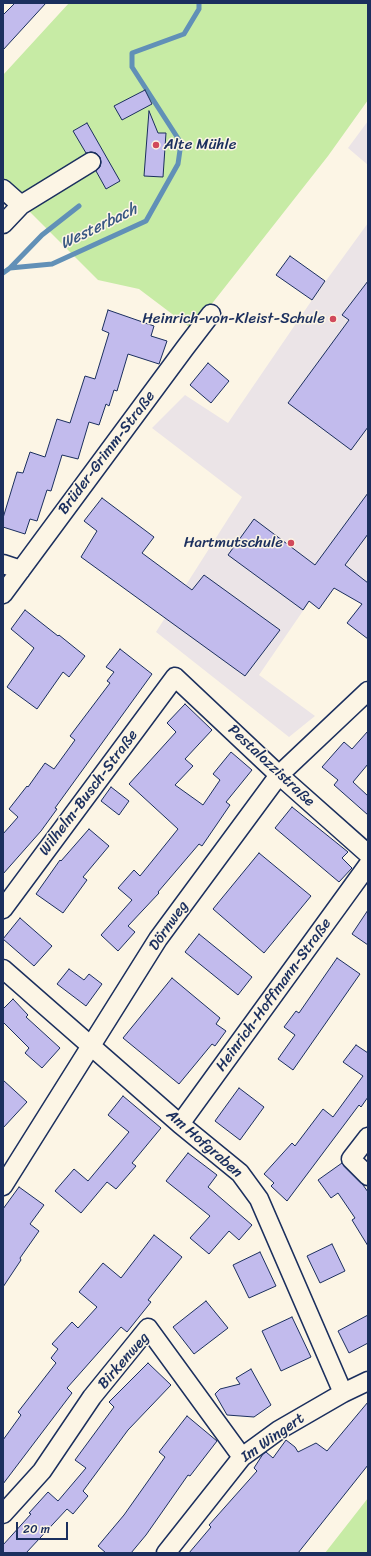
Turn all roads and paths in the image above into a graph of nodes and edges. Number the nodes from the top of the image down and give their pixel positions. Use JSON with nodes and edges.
{"nodes":[{"id":1,"x":91,"y":162,"type":"dead end"},
{"id":2,"x":3,"y":189,"type":"edge"},
{"id":3,"x":21,"y":205,"type":"junction"},
{"id":4,"x":3,"y":224,"type":"edge"},
{"id":5,"x":211,"y":314,"type":"dead end"},
{"id":6,"x":3,"y":564,"type":"edge"},
{"id":7,"x":21,"y":570,"type":"junction"},
{"id":8,"x":3,"y":594,"type":"edge"},
{"id":9,"x":175,"y":677,"type":"joint"},
{"id":10,"x":368,"y":691,"type":"edge"},
{"id":11,"x":279,"y":776,"type":"junction"},
{"id":12,"x":368,"y":854,"type":"edge"},
{"id":13,"x":368,"y":865,"type":"edge"},
{"id":14,"x":3,"y":909,"type":"edge"},
{"id":15,"x":3,"y":969,"type":"edge"},
{"id":16,"x":91,"y":1045,"type":"junction"},
{"id":17,"x":180,"y":1124,"type":"junction"},
{"id":18,"x":368,"y":1137,"type":"edge"},
{"id":19,"x":368,"y":1176,"type":"edge"},
{"id":20,"x":3,"y":1186,"type":"edge"},
{"id":21,"x":368,"y":1381,"type":"edge"},
{"id":22,"x":344,"y":1393,"type":"junction"},
{"id":23,"x":242,"y":1457,"type":"junction"},
{"id":24,"x":3,"y":1514,"type":"edge"},
{"id":25,"x":166,"y":1553,"type":"edge"}],
"edges":[{"from":1,"to":3,"type":"street"},
{"from":2,"to":3,"type":"street"},
{"from":3,"to":4,"type":"street"},
{"from":5,"to":7,"type":"street","name":"Brüder-Grimm-Straße"},
{"from":6,"to":7,"type":"street"},
{"from":7,"to":8,"type":"street","name":"Brüder-Grimm-Straße"},
{"from":9,"to":11,"type":"street","name":"Pestalozzistraße"},
{"from":9,"to":14,"type":"street","name":"Wilhelm-Busch-Straße"},
{"from":10,"to":11,"type":"street","name":"Dörnweg"},
{"from":11,"to":12,"type":"street","name":"Pestalozzistraße"},
{"from":11,"to":16,"type":"street","name":"Dörnweg"},
{"from":13,"to":17,"type":"street","name":"Heinrich-Hoffmann-Straße"},
{"from":15,"to":16,"type":"street","name":"Am Hofgraben"},
{"from":16,"to":17,"type":"street","name":"Am Hofgraben"},
{"from":16,"to":20,"type":"street","name":"Dörnweg"},
{"from":17,"to":22,"type":"street","name":"Am Hofgraben"},
{"from":18,"to":19,"type":"street"},
{"from":21,"to":22,"type":"street","name":"Im Wingert"},
{"from":22,"to":23,"type":"street","name":"Im Wingert"},
{"from":23,"to":24,"type":"street","name":"Birkenweg"},
{"from":23,"to":25,"type":"street","name":"Im Wingert"}]}
